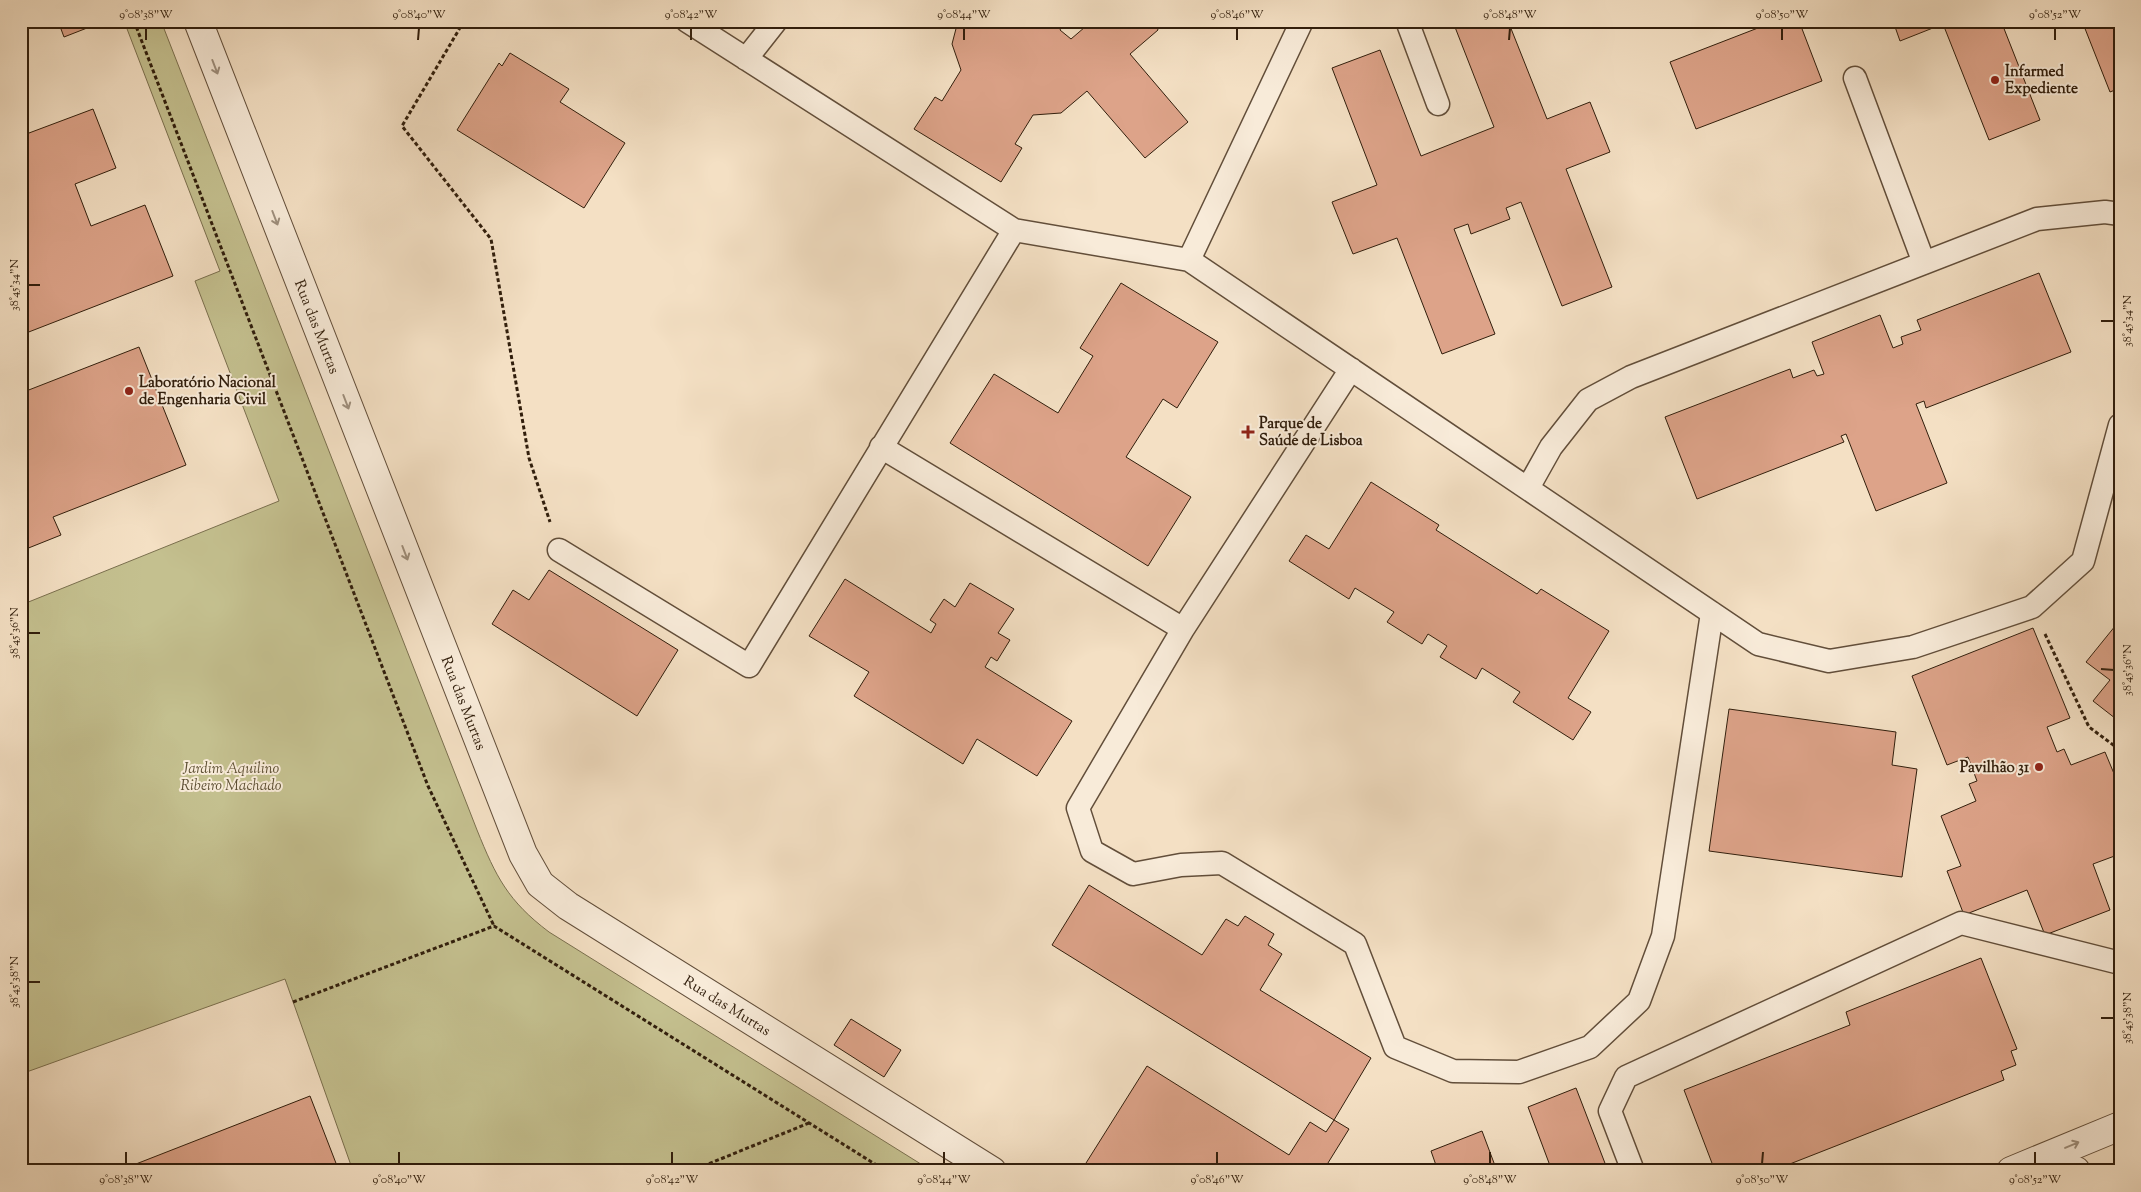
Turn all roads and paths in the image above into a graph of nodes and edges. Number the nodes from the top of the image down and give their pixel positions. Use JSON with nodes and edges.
{"nodes":[{"id":1,"x":134,"y":21,"type":"edge"},
{"id":2,"x":198,"y":21,"type":"edge"},
{"id":3,"x":464,"y":21,"type":"edge"},
{"id":4,"x":687,"y":21,"type":"edge"},
{"id":5,"x":776,"y":21,"type":"edge"},
{"id":6,"x":1302,"y":21,"type":"edge"},
{"id":7,"x":1407,"y":21,"type":"edge"},
{"id":8,"x":746,"y":59,"type":"junction"},
{"id":9,"x":1855,"y":78,"type":"dead end"},
{"id":10,"x":1438,"y":104,"type":"dead end"},
{"id":11,"x":2120,"y":214,"type":"edge"},
{"id":12,"x":1014,"y":230,"type":"junction"},
{"id":13,"x":1189,"y":260,"type":"junction"},
{"id":14,"x":1924,"y":262,"type":"junction"},
{"id":15,"x":1351,"y":369,"type":"junction"},
{"id":16,"x":2119,"y":433,"type":"edge"},
{"id":17,"x":881,"y":448,"type":"junction"},
{"id":18,"x":1528,"y":488,"type":"junction"},
{"id":19,"x":558,"y":550,"type":"joint"},
{"id":20,"x":2032,"y":607,"type":"junction"},
{"id":21,"x":1712,"y":613,"type":"junction"},
{"id":22,"x":1183,"y":629,"type":"junction"},
{"id":23,"x":2120,"y":750,"type":"edge"},
{"id":24,"x":494,"y":926,"type":"junction"},
{"id":25,"x":2120,"y":962,"type":"edge"},
{"id":26,"x":293,"y":1002,"type":"dead end"},
{"id":27,"x":809,"y":1123,"type":"junction"},
{"id":28,"x":2120,"y":1126,"type":"edge"},
{"id":29,"x":691,"y":1171,"type":"edge"},
{"id":30,"x":886,"y":1171,"type":"edge"},
{"id":31,"x":992,"y":1171,"type":"edge"},
{"id":32,"x":1632,"y":1171,"type":"edge"},
{"id":33,"x":2011,"y":1171,"type":"edge"},
{"id":34,"x":2076,"y":1171,"type":"edge"}],
"edges":[{"from":1,"to":24,"type":"path"},
{"from":2,"to":31,"type":"street","name":"Rua das Murtas","one_way":true},
{"from":3,"to":19,"type":"path"},
{"from":4,"to":8,"type":"lane"},
{"from":5,"to":8,"type":"lane"},
{"from":6,"to":13,"type":"lane"},
{"from":7,"to":10,"type":"lane"},
{"from":8,"to":12,"type":"lane"},
{"from":9,"to":14,"type":"lane"},
{"from":11,"to":14,"type":"lane"},
{"from":12,"to":13,"type":"lane"},
{"from":12,"to":17,"type":"lane"},
{"from":13,"to":15,"type":"lane"},
{"from":14,"to":18,"type":"lane"},
{"from":15,"to":18,"type":"lane"},
{"from":15,"to":22,"type":"lane"},
{"from":16,"to":20,"type":"lane"},
{"from":17,"to":19,"type":"lane"},
{"from":17,"to":22,"type":"lane"},
{"from":18,"to":21,"type":"lane"},
{"from":20,"to":21,"type":"lane"},
{"from":20,"to":23,"type":"path"},
{"from":21,"to":22,"type":"lane"},
{"from":24,"to":26,"type":"path"},
{"from":24,"to":27,"type":"path"},
{"from":25,"to":32,"type":"lane"},
{"from":27,"to":29,"type":"path"},
{"from":27,"to":30,"type":"path"},
{"from":33,"to":28,"type":"street","one_way":true},
{"from":33,"to":34,"type":"street"}]}
